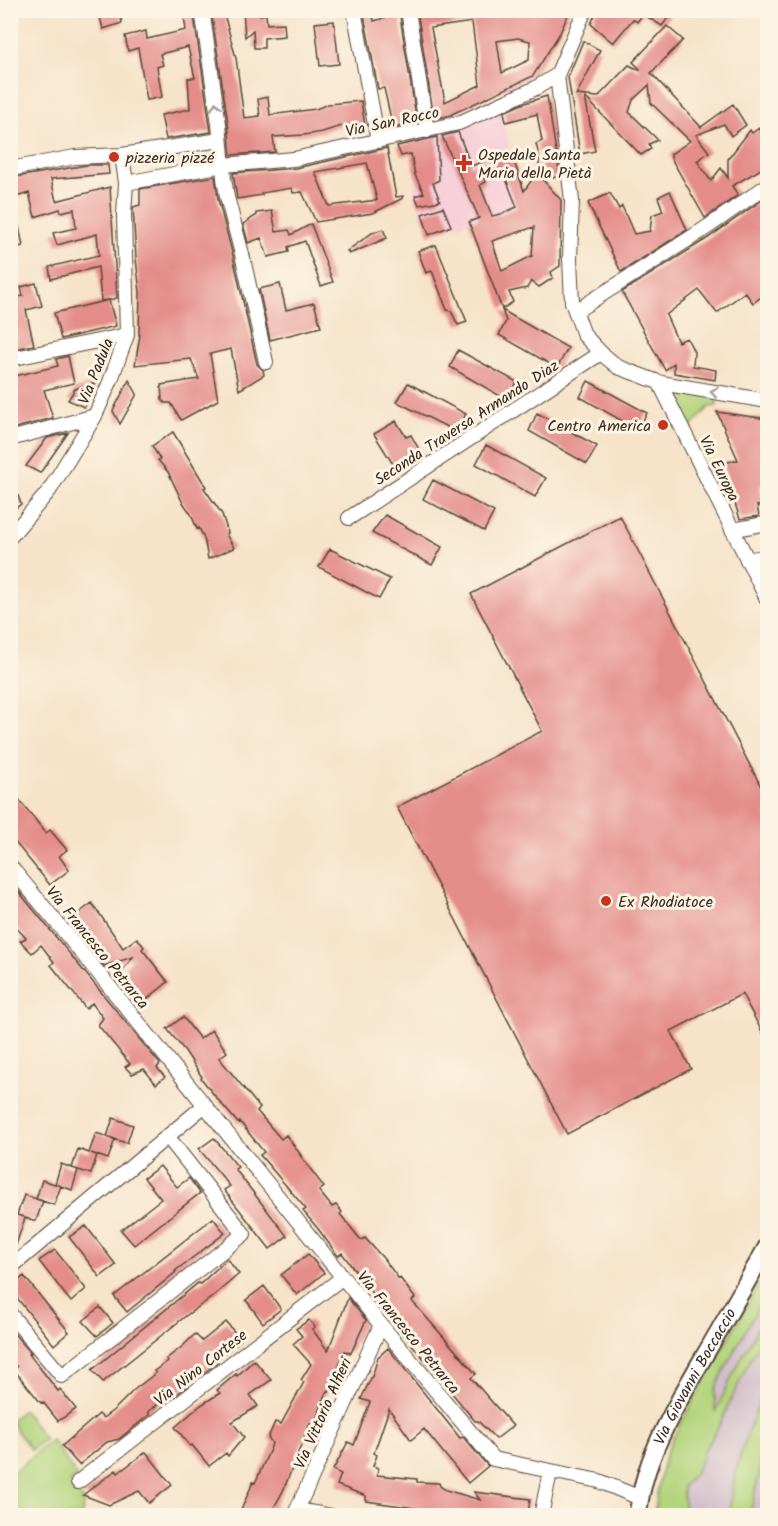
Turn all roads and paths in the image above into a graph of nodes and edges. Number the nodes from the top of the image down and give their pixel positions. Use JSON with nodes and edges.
{"nodes":[{"id":1,"x":202,"y":10,"type":"edge"},
{"id":2,"x":354,"y":10,"type":"edge"},
{"id":3,"x":408,"y":10,"type":"edge"},
{"id":4,"x":585,"y":10,"type":"edge"},
{"id":5,"x":557,"y":75,"type":"junction"},
{"id":6,"x":427,"y":131,"type":"junction"},
{"id":7,"x":220,"y":140,"type":"junction"},
{"id":8,"x":378,"y":141,"type":"junction"},
{"id":9,"x":122,"y":155,"type":"junction"},
{"id":10,"x":223,"y":165,"type":"junction"},
{"id":11,"x":10,"y":169,"type":"edge"},
{"id":12,"x":126,"y":183,"type":"junction"},
{"id":13,"x":768,"y":185,"type":"edge"},
{"id":14,"x":576,"y":311,"type":"junction"},
{"id":15,"x":127,"y":335,"type":"junction"},
{"id":16,"x":601,"y":353,"type":"junction"},
{"id":17,"x":10,"y":359,"type":"edge"},
{"id":18,"x":266,"y":363,"type":"dead end"},
{"id":19,"x":660,"y":383,"type":"junction"},
{"id":20,"x":768,"y":401,"type":"edge"},
{"id":21,"x":95,"y":416,"type":"junction"},
{"id":22,"x":10,"y":439,"type":"edge"},
{"id":23,"x":349,"y":518,"type":"dead end"},
{"id":24,"x":768,"y":523,"type":"edge"},
{"id":25,"x":732,"y":530,"type":"junction"},
{"id":26,"x":10,"y":537,"type":"edge"},
{"id":27,"x":768,"y":556,"type":"edge"},
{"id":28,"x":747,"y":560,"type":"junction"},
{"id":29,"x":768,"y":601,"type":"edge"},
{"id":30,"x":10,"y":866,"type":"edge"},
{"id":31,"x":205,"y":1105,"type":"junction"},
{"id":32,"x":167,"y":1136,"type":"junction"},
{"id":33,"x":768,"y":1245,"type":"edge"},
{"id":34,"x":10,"y":1268,"type":"edge"},
{"id":35,"x":343,"y":1277,"type":"junction"},
{"id":36,"x":10,"y":1314,"type":"edge"},
{"id":37,"x":381,"y":1325,"type":"junction"},
{"id":38,"x":550,"y":1472,"type":"junction"},
{"id":39,"x":78,"y":1482,"type":"dead end"},
{"id":40,"x":640,"y":1498,"type":"junction"},
{"id":41,"x":295,"y":1513,"type":"edge"},
{"id":42,"x":331,"y":1515,"type":"edge"},
{"id":43,"x":541,"y":1515,"type":"edge"},
{"id":44,"x":638,"y":1515,"type":"edge"}],
"edges":[{"from":7,"to":1,"type":"street","one_way":true},
{"from":2,"to":8,"type":"street"},
{"from":3,"to":6,"type":"street"},
{"from":4,"to":5,"type":"street"},
{"from":5,"to":6,"type":"street","name":"Via San Rocco"},
{"from":5,"to":14,"type":"street"},
{"from":6,"to":8,"type":"street","name":"Via San Rocco"},
{"from":7,"to":9,"type":"street"},
{"from":7,"to":10,"type":"street"},
{"from":8,"to":10,"type":"street","name":"Via San Rocco"},
{"from":9,"to":11,"type":"street"},
{"from":9,"to":12,"type":"street","name":"Via Padula"},
{"from":10,"to":12,"type":"street","name":"Via San Rocco"},
{"from":10,"to":18,"type":"street"},
{"from":12,"to":15,"type":"street","name":"Via Padula"},
{"from":13,"to":14,"type":"street"},
{"from":14,"to":16,"type":"street"},
{"from":15,"to":17,"type":"street"},
{"from":15,"to":21,"type":"street","name":"Via Padula"},
{"from":16,"to":19,"type":"street"},
{"from":16,"to":23,"type":"street","name":"Seconda Traversa Armando Diaz"},
{"from":20,"to":19,"type":"street","one_way":true},
{"from":19,"to":25,"type":"street","name":"Via Europa"},
{"from":21,"to":22,"type":"street"},
{"from":21,"to":26,"type":"street","name":"Via Padula"},
{"from":24,"to":25,"type":"street"},
{"from":25,"to":28,"type":"street","name":"Via Europa"},
{"from":27,"to":28,"type":"street"},
{"from":28,"to":29,"type":"street","name":"Via Europa"},
{"from":30,"to":31,"type":"street","name":"Via Francesco Petrarca"},
{"from":31,"to":32,"type":"street"},
{"from":31,"to":35,"type":"street","name":"Via Francesco Petrarca"},
{"from":32,"to":34,"type":"street"},
{"from":32,"to":36,"type":"street"},
{"from":33,"to":40,"type":"street","name":"Via Giovanni Boccaccio"},
{"from":35,"to":37,"type":"street","name":"Via Francesco Petrarca"},
{"from":35,"to":39,"type":"street","name":"Via Nino Cortese"},
{"from":37,"to":38,"type":"street","name":"Via Francesco Petrarca"},
{"from":37,"to":41,"type":"street","name":"Via Vittorio Alfieri"},
{"from":38,"to":40,"type":"street","name":"Via Francesco Petrarca"},
{"from":38,"to":43,"type":"street"},
{"from":40,"to":44,"type":"street","name":"Via Giovanni Boccaccio"},
{"from":41,"to":42,"type":"street"}]}
